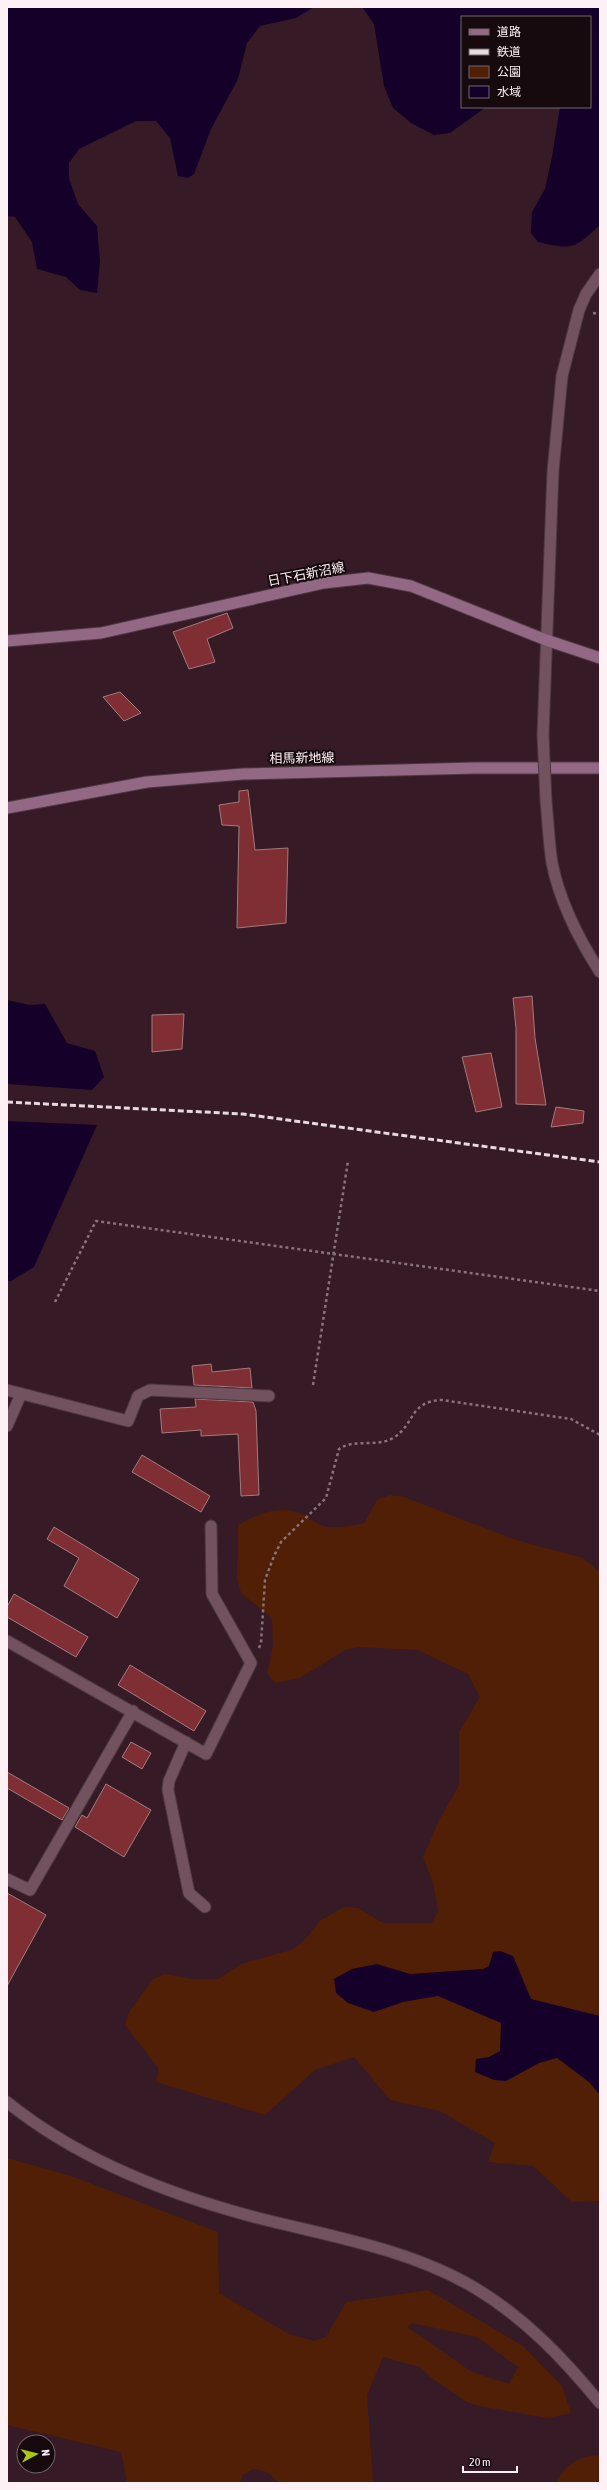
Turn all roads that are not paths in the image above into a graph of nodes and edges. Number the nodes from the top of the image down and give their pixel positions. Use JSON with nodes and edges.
{"nodes":[{"id":1,"x":600,"y":274,"type":"edge"},
{"id":2,"x":546,"y":640,"type":"junction"},
{"id":3,"x":7,"y":641,"type":"edge"},
{"id":4,"x":600,"y":658,"type":"edge"},
{"id":5,"x":600,"y":768,"type":"edge"},
{"id":6,"x":7,"y":808,"type":"edge"},
{"id":7,"x":600,"y":972,"type":"edge"},
{"id":8,"x":7,"y":1390,"type":"edge"},
{"id":9,"x":21,"y":1394,"type":"junction"},
{"id":10,"x":269,"y":1396,"type":"dead end"},
{"id":11,"x":7,"y":1426,"type":"edge"},
{"id":12,"x":211,"y":1526,"type":"dead end"},
{"id":13,"x":7,"y":1641,"type":"edge"},
{"id":14,"x":133,"y":1711,"type":"junction"},
{"id":15,"x":186,"y":1742,"type":"junction"},
{"id":16,"x":7,"y":1879,"type":"edge"},
{"id":17,"x":205,"y":1907,"type":"dead end"},
{"id":18,"x":7,"y":2102,"type":"edge"},
{"id":19,"x":600,"y":2403,"type":"edge"}],
"edges":[{"from":1,"to":2,"type":"street"},
{"from":2,"to":3,"type":"main road","name":"日下石新沼線"},
{"from":2,"to":4,"type":"main road","name":"日下石新沼線"},
{"from":2,"to":7,"type":"street","bridge":true},
{"from":5,"to":6,"type":"main road","name":"相馬新地線"},
{"from":8,"to":9,"type":"street"},
{"from":9,"to":10,"type":"street"},
{"from":9,"to":11,"type":"street"},
{"from":12,"to":15,"type":"street"},
{"from":13,"to":14,"type":"street"},
{"from":14,"to":15,"type":"street"},
{"from":14,"to":16,"type":"street"},
{"from":15,"to":17,"type":"street"},
{"from":18,"to":19,"type":"street"}]}
